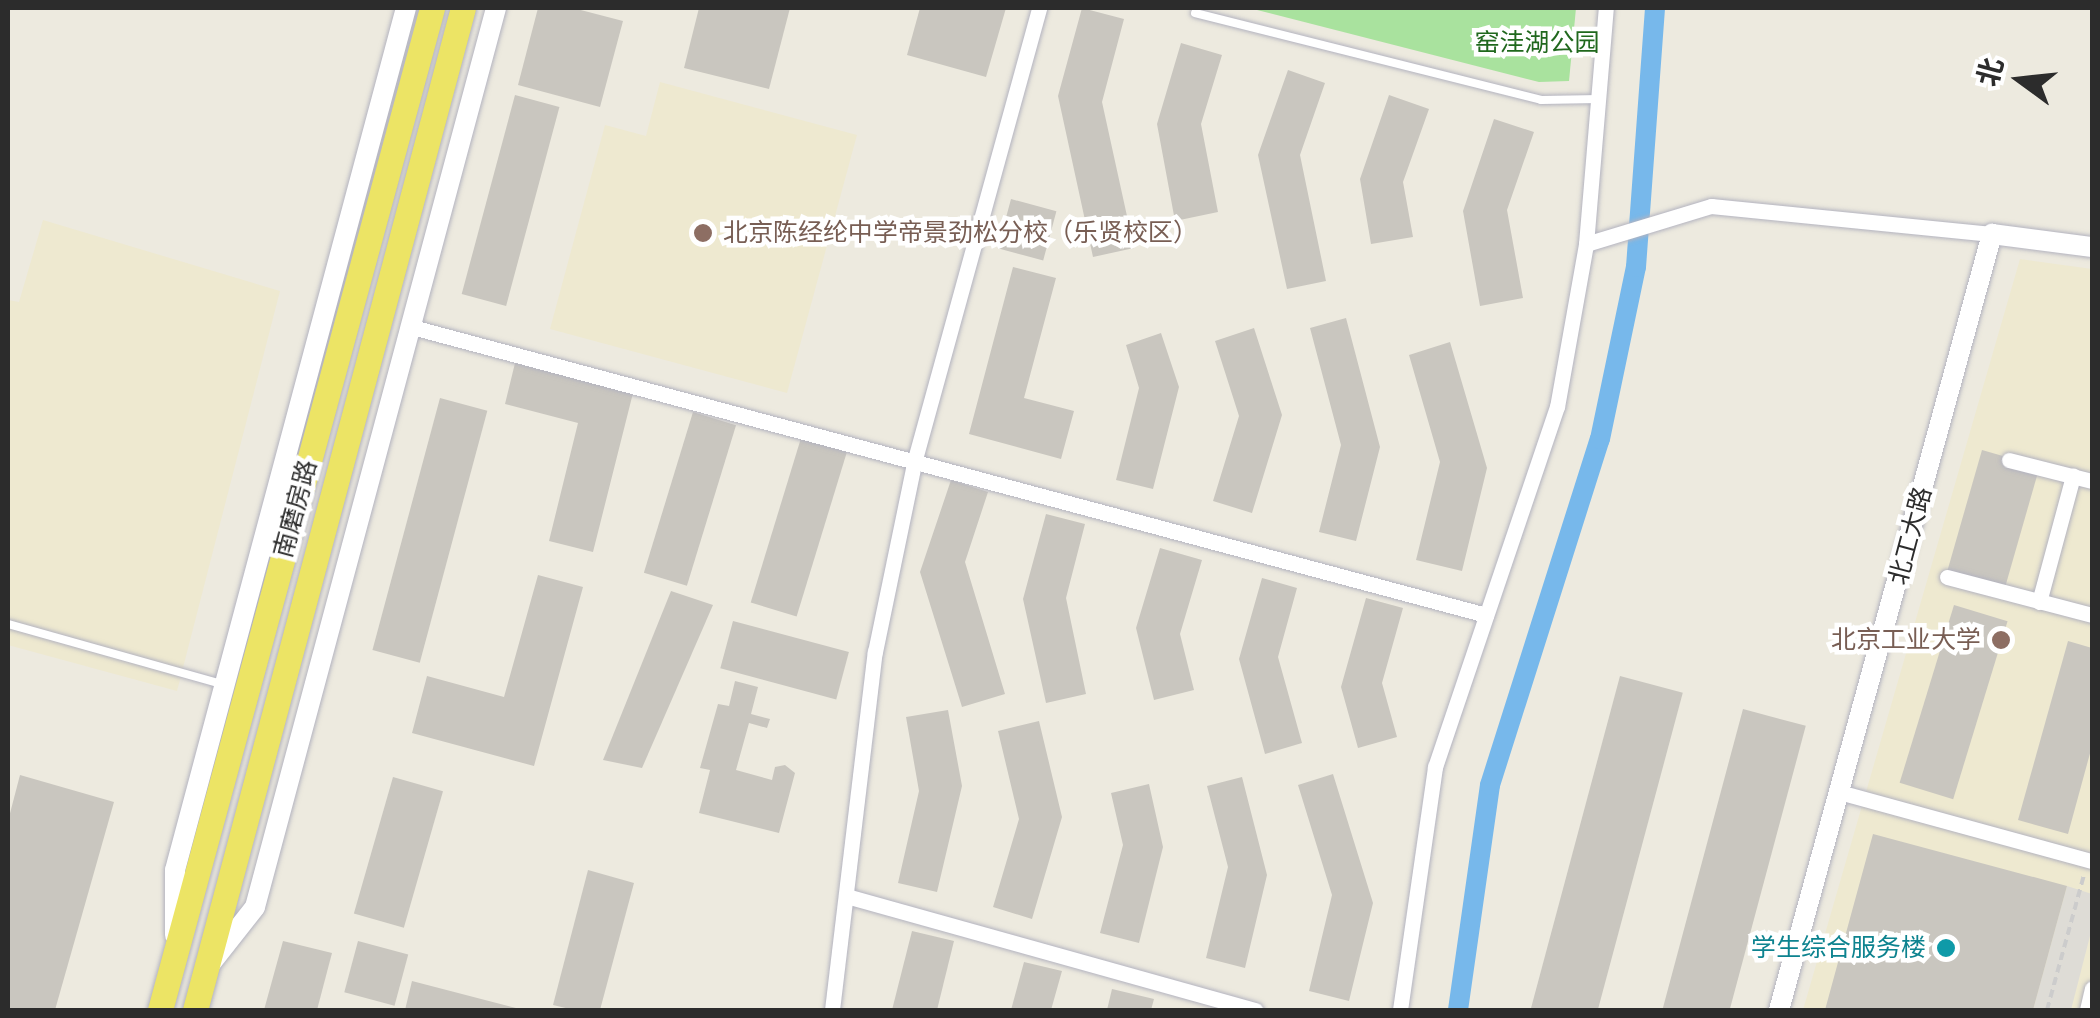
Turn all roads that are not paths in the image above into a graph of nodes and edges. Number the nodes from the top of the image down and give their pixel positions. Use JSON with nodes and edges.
{"nodes":[{"id":1,"x":406,"y":8,"type":"edge"},
{"id":2,"x":432,"y":8,"type":"edge"},
{"id":3,"x":464,"y":8,"type":"edge"},
{"id":4,"x":496,"y":8,"type":"edge"},
{"id":5,"x":1039,"y":8,"type":"edge"},
{"id":6,"x":1606,"y":8,"type":"edge"},
{"id":7,"x":1195,"y":13,"type":"dead end"},
{"id":8,"x":419,"y":55,"type":"junction"},
{"id":9,"x":435,"y":95,"type":"junction"},
{"id":10,"x":1601,"y":99,"type":"junction"},
{"id":11,"x":363,"y":168,"type":"junction"},
{"id":12,"x":442,"y":195,"type":"junction"},
{"id":13,"x":1992,"y":234,"type":"junction"},
{"id":14,"x":1586,"y":244,"type":"junction"},
{"id":15,"x":2092,"y":247,"type":"edge"},
{"id":16,"x":412,"y":327,"type":"junction"},
{"id":17,"x":914,"y":459,"type":"junction"},
{"id":18,"x":2009,"y":460,"type":"dead end"},
{"id":19,"x":2073,"y":476,"type":"junction"},
{"id":20,"x":2092,"y":480,"type":"edge"},
{"id":21,"x":1947,"y":577,"type":"dead end"},
{"id":22,"x":2039,"y":602,"type":"junction"},
{"id":23,"x":1486,"y":615,"type":"junction"},
{"id":24,"x":2092,"y":615,"type":"edge"},
{"id":25,"x":8,"y":624,"type":"edge"},
{"id":26,"x":222,"y":684,"type":"junction"},
{"id":27,"x":1838,"y":792,"type":"junction"},
{"id":28,"x":2090,"y":861,"type":"edge"},
{"id":29,"x":850,"y":897,"type":"junction"},
{"id":30,"x":174,"y":957,"type":"junction"},
{"id":31,"x":206,"y":969,"type":"junction"},
{"id":32,"x":2092,"y":989,"type":"edge"},
{"id":33,"x":160,"y":1010,"type":"edge"},
{"id":34,"x":195,"y":1010,"type":"edge"},
{"id":35,"x":832,"y":1010,"type":"edge"},
{"id":36,"x":1256,"y":1010,"type":"edge"},
{"id":37,"x":1400,"y":1010,"type":"edge"},
{"id":38,"x":1778,"y":1010,"type":"edge"},
{"id":39,"x":2086,"y":1010,"type":"edge"}],
"edges":[{"from":1,"to":11,"type":"street"},
{"from":2,"to":8,"type":"main road","name":"南磨房路"},
{"from":3,"to":9,"type":"main road","name":"南磨房路"},
{"from":4,"to":12,"type":"street"},
{"from":5,"to":17,"type":"street"},
{"from":6,"to":10,"type":"street"},
{"from":7,"to":10,"type":"lane"},
{"from":8,"to":11,"type":"street"},
{"from":8,"to":30,"type":"main road","name":"南磨房路"},
{"from":9,"to":12,"type":"street"},
{"from":9,"to":31,"type":"main road","name":"南磨房路"},
{"from":10,"to":14,"type":"street"},
{"from":11,"to":26,"type":"street"},
{"from":12,"to":16,"type":"street"},
{"from":13,"to":14,"type":"street"},
{"from":13,"to":15,"type":"street"},
{"from":13,"to":27,"type":"street","name":"北工大路"},
{"from":14,"to":23,"type":"street"},
{"from":16,"to":17,"type":"street"},
{"from":16,"to":31,"type":"street"},
{"from":17,"to":23,"type":"street"},
{"from":17,"to":29,"type":"street"},
{"from":18,"to":19,"type":"street"},
{"from":19,"to":20,"type":"street"},
{"from":19,"to":22,"type":"street"},
{"from":21,"to":22,"type":"street"},
{"from":22,"to":24,"type":"street"},
{"from":23,"to":37,"type":"street"},
{"from":25,"to":26,"type":"lane"},
{"from":26,"to":30,"type":"street"},
{"from":27,"to":28,"type":"street"},
{"from":27,"to":38,"type":"street","name":"北工大路"},
{"from":29,"to":35,"type":"street"},
{"from":29,"to":36,"type":"street"},
{"from":30,"to":33,"type":"main road","name":"南磨房路"},
{"from":31,"to":34,"type":"main road","name":"南磨房路"},
{"from":32,"to":39,"type":"street"}]}
